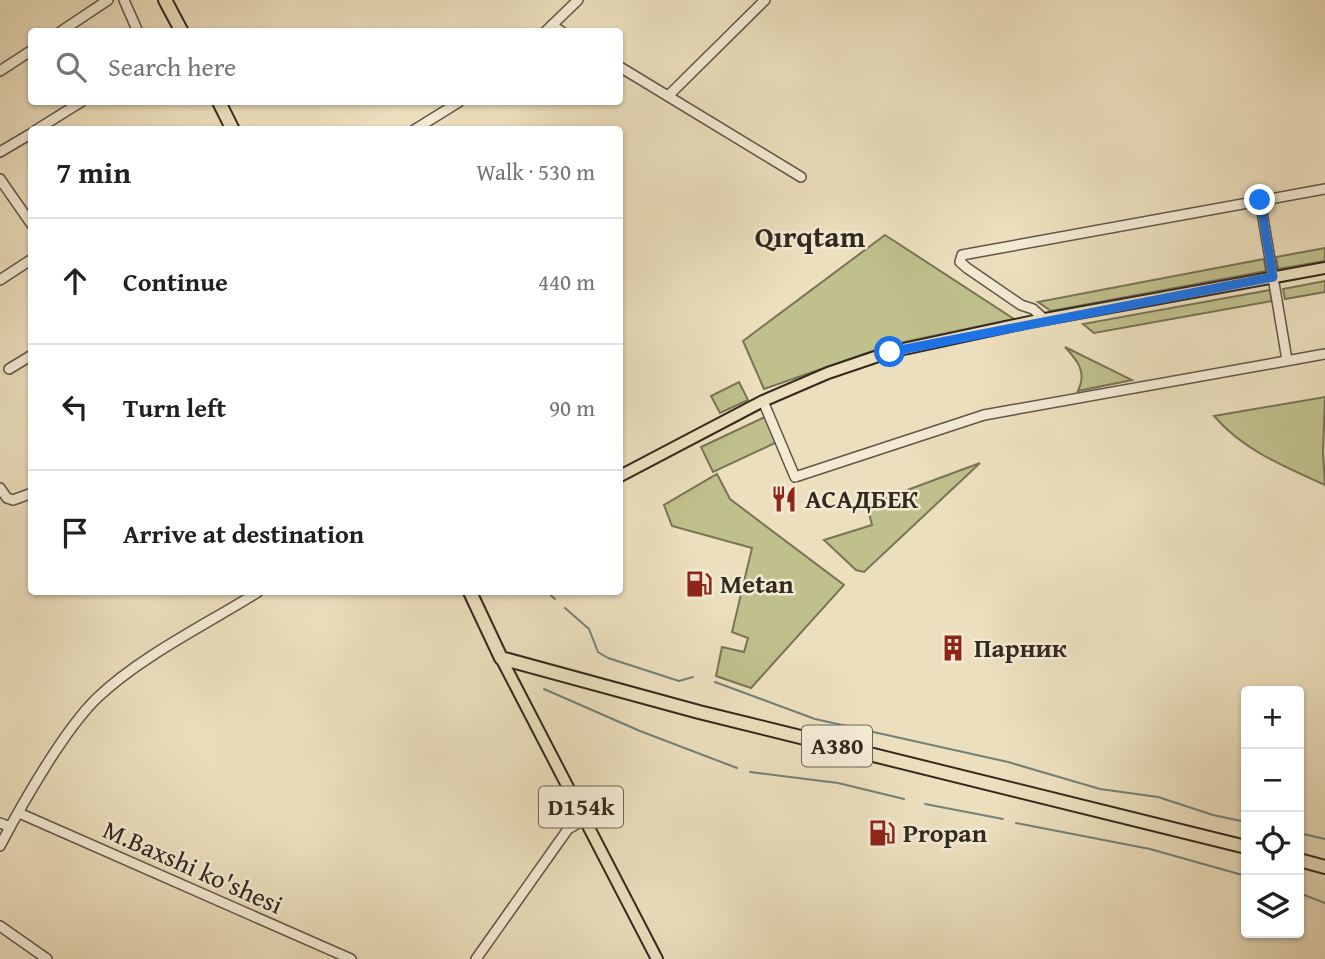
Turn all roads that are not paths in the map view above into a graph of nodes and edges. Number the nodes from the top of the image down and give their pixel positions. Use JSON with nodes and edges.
{"nodes":[{"id":1,"x":108,"y":0,"type":"edge"},
{"id":2,"x":124,"y":0,"type":"edge"},
{"id":3,"x":165,"y":0,"type":"edge"},
{"id":4,"x":765,"y":0,"type":"edge"},
{"id":5,"x":576,"y":1,"type":"edge"},
{"id":6,"x":66,"y":28,"type":"edge"},
{"id":7,"x":136,"y":28,"type":"edge"},
{"id":8,"x":178,"y":28,"type":"edge"},
{"id":9,"x":548,"y":28,"type":"edge"},
{"id":10,"x":28,"y":53,"type":"edge"},
{"id":11,"x":623,"y":69,"type":"edge"},
{"id":12,"x":0,"y":71,"type":"edge"},
{"id":13,"x":668,"y":96,"type":"junction"},
{"id":14,"x":76,"y":105,"type":"edge"},
{"id":15,"x":220,"y":105,"type":"edge"},
{"id":16,"x":455,"y":105,"type":"edge"},
{"id":17,"x":43,"y":126,"type":"edge"},
{"id":18,"x":231,"y":126,"type":"edge"},
{"id":19,"x":421,"y":126,"type":"edge"},
{"id":20,"x":28,"y":135,"type":"edge"},
{"id":21,"x":0,"y":152,"type":"edge"},
{"id":22,"x":801,"y":177,"type":"dead end"},
{"id":23,"x":0,"y":179,"type":"edge"},
{"id":24,"x":1325,"y":189,"type":"edge"},
{"id":25,"x":1260,"y":200,"type":"junction"},
{"id":26,"x":28,"y":219,"type":"edge"},
{"id":27,"x":28,"y":262,"type":"edge"},
{"id":28,"x":1325,"y":268,"type":"edge"},
{"id":29,"x":1273,"y":277,"type":"junction"},
{"id":30,"x":0,"y":280,"type":"edge"},
{"id":31,"x":1044,"y":319,"type":"junction"},
{"id":32,"x":1325,"y":354,"type":"edge"},
{"id":33,"x":28,"y":357,"type":"edge"},
{"id":34,"x":1287,"y":360,"type":"junction"},
{"id":35,"x":9,"y":369,"type":"dead end"},
{"id":36,"x":763,"y":401,"type":"junction"},
{"id":37,"x":623,"y":474,"type":"edge"},
{"id":38,"x":0,"y":488,"type":"edge"},
{"id":39,"x":28,"y":494,"type":"edge"},
{"id":40,"x":253,"y":595,"type":"edge"},
{"id":41,"x":471,"y":595,"type":"edge"},
{"id":42,"x":501,"y":658,"type":"junction"},
{"id":43,"x":19,"y":813,"type":"junction"},
{"id":44,"x":586,"y":818,"type":"junction"},
{"id":45,"x":0,"y":822,"type":"edge"},
{"id":46,"x":10,"y":827,"type":"junction"},
{"id":47,"x":0,"y":846,"type":"edge"},
{"id":48,"x":1241,"y":846,"type":"edge"},
{"id":49,"x":1304,"y":861,"type":"edge"},
{"id":50,"x":1325,"y":867,"type":"edge"},
{"id":51,"x":0,"y":926,"type":"edge"},
{"id":52,"x":47,"y":959,"type":"edge"},
{"id":53,"x":351,"y":959,"type":"edge"},
{"id":54,"x":476,"y":959,"type":"edge"},
{"id":55,"x":657,"y":959,"type":"edge"}],
"edges":[{"from":1,"to":6,"type":"street"},
{"from":2,"to":7,"type":"street"},
{"from":3,"to":8,"type":"highway"},
{"from":4,"to":13,"type":"street"},
{"from":5,"to":9,"type":"street"},
{"from":10,"to":12,"type":"street"},
{"from":11,"to":13,"type":"street"},
{"from":13,"to":22,"type":"street"},
{"from":14,"to":17,"type":"street"},
{"from":15,"to":18,"type":"highway"},
{"from":16,"to":19,"type":"street"},
{"from":20,"to":21,"type":"street"},
{"from":23,"to":26,"type":"street"},
{"from":24,"to":25,"type":"street"},
{"from":25,"to":29,"type":"street"},
{"from":25,"to":31,"type":"street"},
{"from":27,"to":30,"type":"street"},
{"from":28,"to":29,"type":"main road"},
{"from":29,"to":31,"type":"main road"},
{"from":29,"to":34,"type":"street"},
{"from":31,"to":36,"type":"main road"},
{"from":32,"to":34,"type":"street"},
{"from":33,"to":35,"type":"street"},
{"from":34,"to":36,"type":"street"},
{"from":36,"to":37,"type":"main road"},
{"from":38,"to":39,"type":"street"},
{"from":40,"to":43,"type":"street"},
{"from":41,"to":42,"type":"highway"},
{"from":42,"to":44,"type":"main road","number":"D154k"},
{"from":42,"to":48,"type":"highway","number":"A380"},
{"from":43,"to":46,"type":"street"},
{"from":43,"to":53,"type":"street","name":"M.Baxshi ko'shesi"},
{"from":44,"to":54,"type":"street"},
{"from":44,"to":55,"type":"main road","number":"D154k"},
{"from":45,"to":46,"type":"street"},
{"from":46,"to":47,"type":"street"},
{"from":49,"to":50,"type":"highway"},
{"from":51,"to":52,"type":"street"}]}
